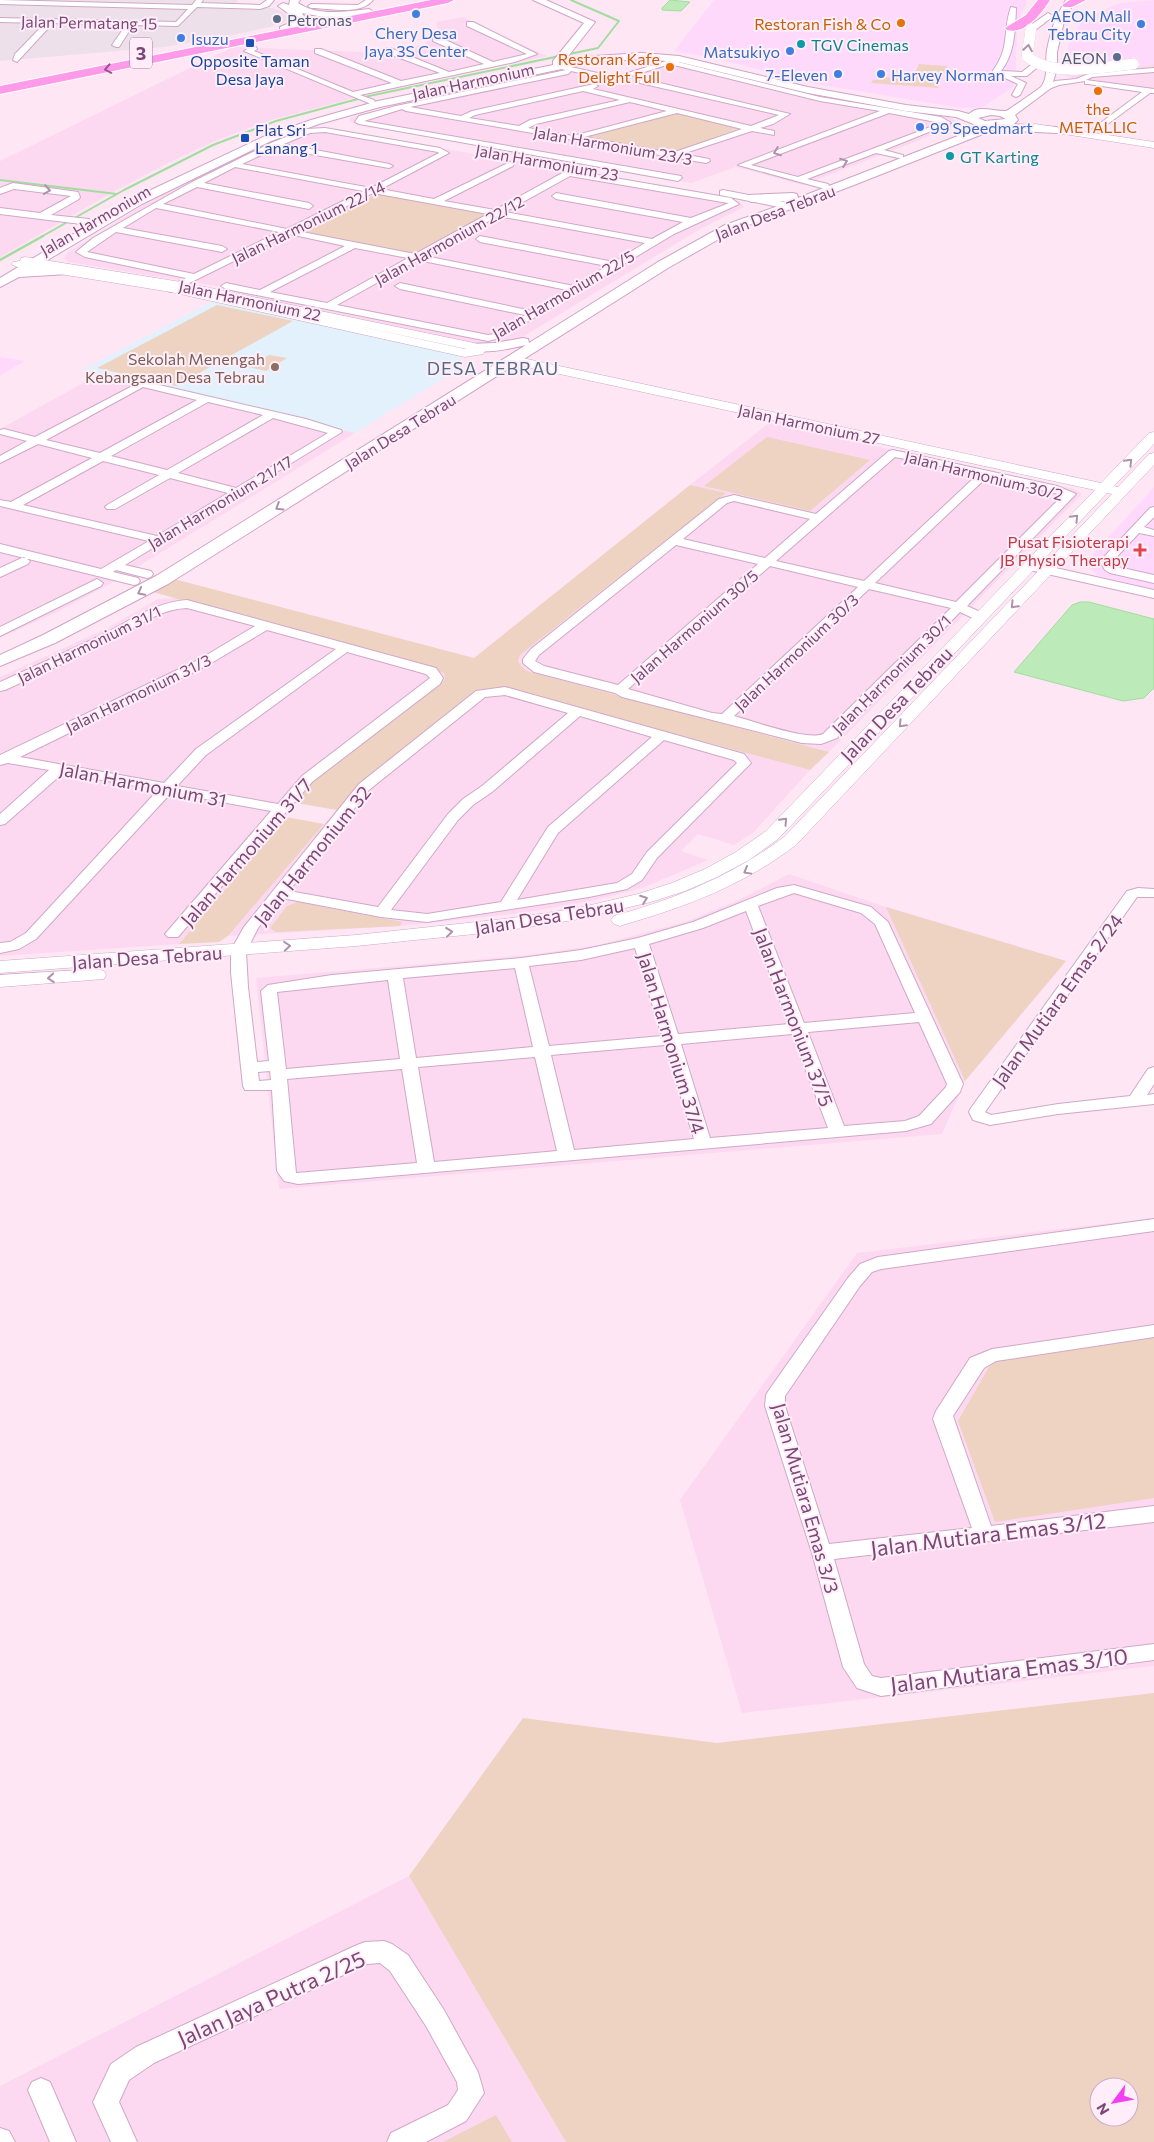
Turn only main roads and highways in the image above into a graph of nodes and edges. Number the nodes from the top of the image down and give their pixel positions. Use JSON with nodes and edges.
{"nodes":[{"id":1,"x":284,"y":0,"type":"edge"},
{"id":2,"x":295,"y":0,"type":"edge"},
{"id":3,"x":426,"y":0,"type":"edge"},
{"id":4,"x":448,"y":0,"type":"edge"},
{"id":5,"x":538,"y":0,"type":"edge"},
{"id":6,"x":547,"y":0,"type":"edge"},
{"id":7,"x":1080,"y":0,"type":"edge"},
{"id":8,"x":1048,"y":2,"type":"edge"},
{"id":9,"x":1069,"y":3,"type":"edge"},
{"id":10,"x":369,"y":6,"type":"edge"},
{"id":11,"x":1013,"y":8,"type":"road end"},
{"id":12,"x":1048,"y":16,"type":"junction"},
{"id":13,"x":1011,"y":28,"type":"road end"},
{"id":14,"x":283,"y":29,"type":"junction"},
{"id":15,"x":676,"y":59,"type":"junction"},
{"id":16,"x":565,"y":61,"type":"junction"},
{"id":17,"x":1133,"y":64,"type":"dead end"},
{"id":18,"x":0,"y":78,"type":"edge"},
{"id":19,"x":0,"y":90,"type":"edge"},
{"id":20,"x":1016,"y":100,"type":"junction"},
{"id":21,"x":910,"y":106,"type":"junction"},
{"id":22,"x":978,"y":116,"type":"junction"},
{"id":23,"x":310,"y":120,"type":"junction"},
{"id":24,"x":1005,"y":120,"type":"junction"},
{"id":25,"x":962,"y":135,"type":"junction"},
{"id":26,"x":789,"y":202,"type":"junction"},
{"id":27,"x":758,"y":210,"type":"junction"},
{"id":28,"x":57,"y":250,"type":"junction"},
{"id":29,"x":20,"y":267,"type":"edge"},
{"id":30,"x":0,"y":283,"type":"edge"},
{"id":31,"x":523,"y":342,"type":"junction"},
{"id":32,"x":477,"y":372,"type":"junction"},
{"id":33,"x":0,"y":649,"type":"edge"},
{"id":34,"x":0,"y":661,"type":"edge"}],
"edges":[{"from":1,"to":14,"type":"main road"},
{"from":2,"to":10,"type":"main road"},
{"from":3,"to":10,"type":"highway","number":"3"},
{"from":4,"to":19,"type":"highway","number":"3","one_way":true},
{"from":5,"to":16,"type":"main road"},
{"from":6,"to":16,"type":"main road"},
{"from":7,"to":9,"type":"highway"},
{"from":8,"to":11,"type":"highway"},
{"from":8,"to":12,"type":"main road"},
{"from":8,"to":13,"type":"highway"},
{"from":9,"to":20,"type":"main road"},
{"from":10,"to":14,"type":"highway","number":"3"},
{"from":17,"to":12,"type":"main road","one_way":true,"bridge":true},
{"from":12,"to":20,"type":"main road"},
{"from":14,"to":18,"type":"highway","number":"3"},
{"from":15,"to":16,"type":"main road","name":"Jalan Harmonium"},
{"from":15,"to":21,"type":"main road","name":"Jalan Harmonium"},
{"from":15,"to":21,"type":"main road","name":"Jalan Harmonium"},
{"from":16,"to":23,"type":"main road","name":"Jalan Harmonium"},
{"from":16,"to":23,"type":"main road","name":"Jalan Harmonium"},
{"from":20,"to":21,"type":"main road"},
{"from":20,"to":22,"type":"main road","name":"Jalan Desa Tebrau"},
{"from":20,"to":24,"type":"main road","name":"Jalan Desa Tebrau"},
{"from":20,"to":25,"type":"main road"},
{"from":21,"to":22,"type":"main road","name":"Jalan Harmonium"},
{"from":21,"to":25,"type":"main road"},
{"from":22,"to":24,"type":"main road"},
{"from":22,"to":24,"type":"main road"},
{"from":22,"to":25,"type":"main road","name":"Jalan Desa Tebrau"},
{"from":23,"to":28,"type":"main road","name":"Jalan Harmonium"},
{"from":23,"to":29,"type":"main road","name":"Jalan Harmonium"},
{"from":24,"to":25,"type":"main road","name":"Jalan Desa Tebrau"},
{"from":25,"to":26,"type":"main road","name":"Jalan Desa Tebrau"},
{"from":25,"to":26,"type":"main road","name":"Jalan Desa Tebrau"},
{"from":26,"to":27,"type":"main road","name":"Jalan Desa Tebrau"},
{"from":26,"to":27,"type":"main road"},
{"from":26,"to":34,"type":"main road","name":"Jalan Desa Tebrau","one_way":true},
{"from":27,"to":31,"type":"main road","name":"Jalan Desa Tebrau"},
{"from":28,"to":29,"type":"main road","name":"Jalan Harmonium"},
{"from":28,"to":29,"type":"main road"},
{"from":29,"to":30,"type":"main road","name":"Jalan Harmonium"},
{"from":31,"to":32,"type":"main road","name":"Jalan Desa Tebrau"},
{"from":31,"to":32,"type":"main road"},
{"from":32,"to":33,"type":"main road","name":"Jalan Desa Tebrau"}]}
